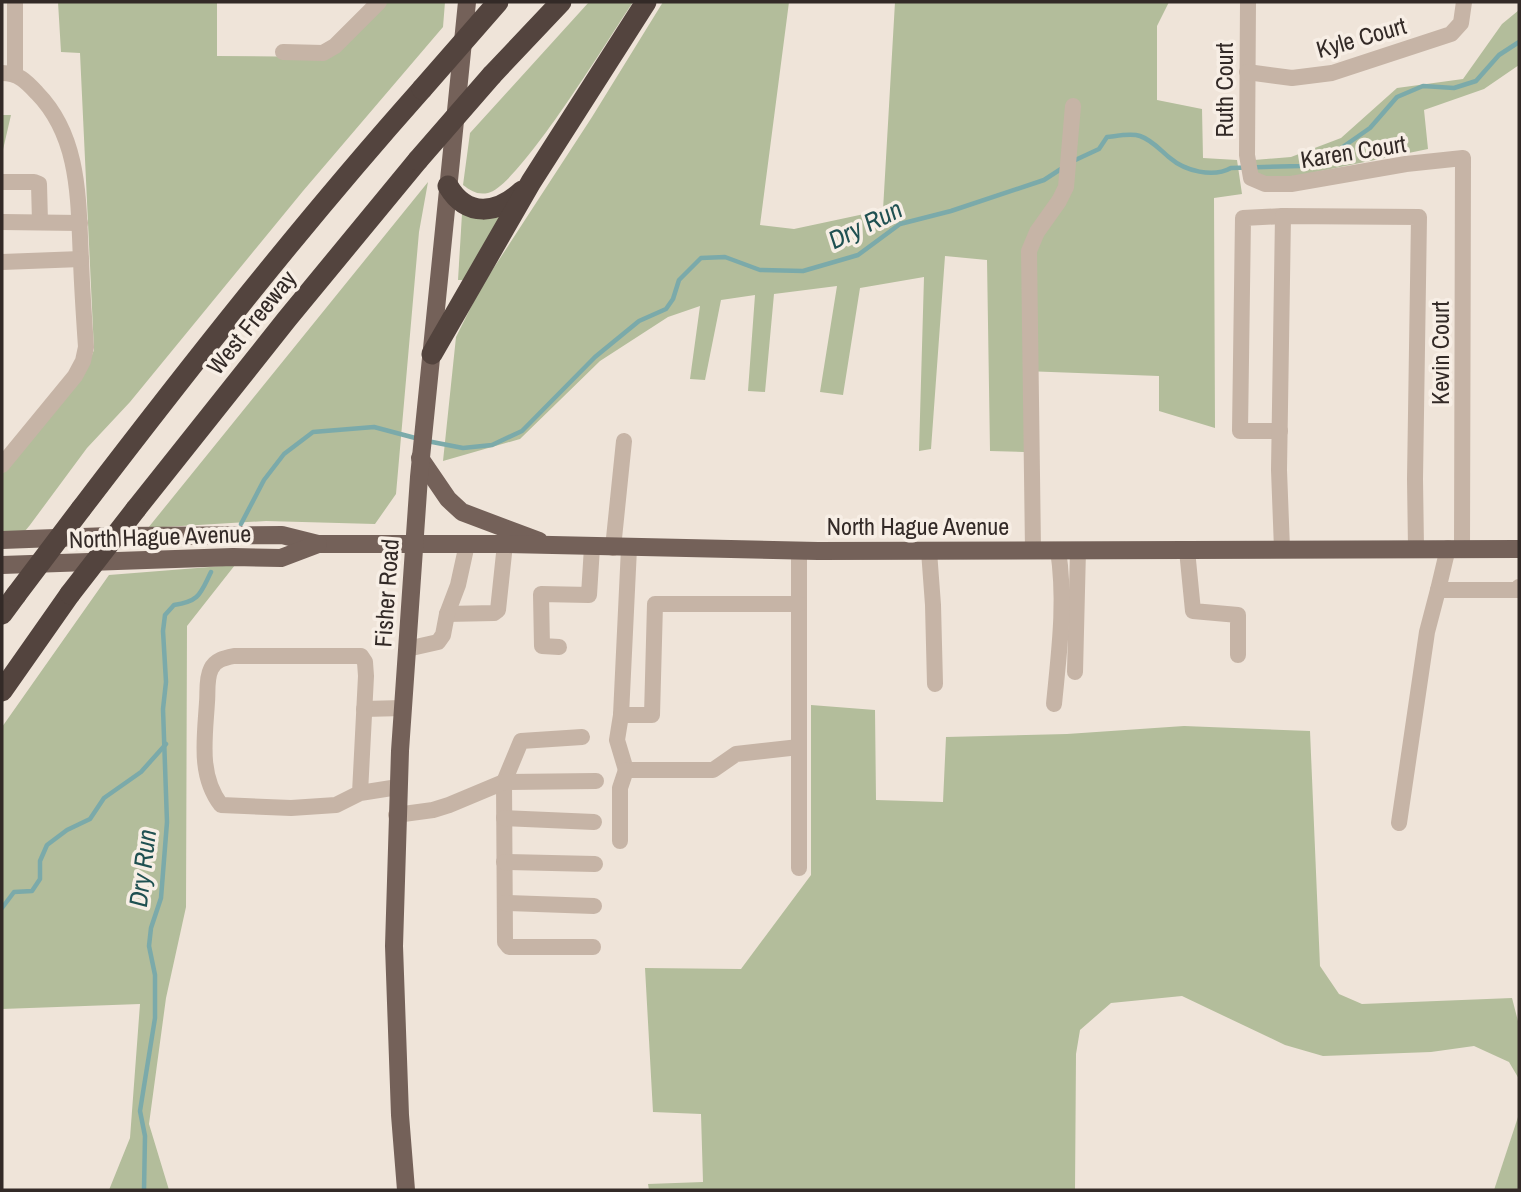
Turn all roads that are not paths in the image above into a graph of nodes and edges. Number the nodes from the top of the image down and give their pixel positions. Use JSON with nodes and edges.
{"nodes":[{"id":1,"x":15,"y":2,"type":"edge"},
{"id":2,"x":379,"y":2,"type":"edge"},
{"id":3,"x":467,"y":2,"type":"edge"},
{"id":4,"x":498,"y":2,"type":"edge"},
{"id":5,"x":561,"y":2,"type":"edge"},
{"id":6,"x":646,"y":2,"type":"edge"},
{"id":7,"x":1248,"y":2,"type":"edge"},
{"id":8,"x":1464,"y":2,"type":"edge"},
{"id":9,"x":283,"y":52,"type":"dead end"},
{"id":10,"x":1247,"y":72,"type":"junction"},
{"id":11,"x":8,"y":73,"type":"edge"},
{"id":12,"x":1073,"y":106,"type":"dead end"},
{"id":13,"x":1463,"y":158,"type":"joint"},
{"id":14,"x":1251,"y":178,"type":"joint"},
{"id":15,"x":2,"y":182,"type":"edge"},
{"id":16,"x":531,"y":182,"type":"junction"},
{"id":17,"x":448,"y":186,"type":"junction"},
{"id":18,"x":1283,"y":216,"type":"junction"},
{"id":19,"x":2,"y":222,"type":"edge"},
{"id":20,"x":40,"y":222,"type":"junction"},
{"id":21,"x":80,"y":223,"type":"junction"},
{"id":22,"x":81,"y":259,"type":"junction"},
{"id":23,"x":2,"y":262,"type":"edge"},
{"id":24,"x":432,"y":354,"type":"junction"},
{"id":25,"x":1280,"y":431,"type":"junction"},
{"id":26,"x":624,"y":441,"type":"dead end"},
{"id":27,"x":9,"y":448,"type":"edge"},
{"id":28,"x":421,"y":458,"type":"junction"},
{"id":29,"x":2,"y":465,"type":"edge"},
{"id":30,"x":2,"y":540,"type":"edge"},
{"id":31,"x":414,"y":543,"type":"junction"},
{"id":32,"x":318,"y":544,"type":"junction"},
{"id":33,"x":467,"y":544,"type":"junction"},
{"id":34,"x":505,"y":544,"type":"junction"},
{"id":35,"x":554,"y":546,"type":"junction"},
{"id":36,"x":592,"y":547,"type":"junction"},
{"id":37,"x":621,"y":548,"type":"junction"},
{"id":38,"x":1416,"y":548,"type":"junction"},
{"id":39,"x":1455,"y":548,"type":"junction"},
{"id":40,"x":1282,"y":549,"type":"junction"},
{"id":41,"x":1519,"y":549,"type":"edge"},
{"id":42,"x":1033,"y":550,"type":"junction"},
{"id":43,"x":1058,"y":550,"type":"junction"},
{"id":44,"x":1078,"y":550,"type":"junction"},
{"id":45,"x":1187,"y":550,"type":"junction"},
{"id":46,"x":799,"y":551,"type":"junction"},
{"id":47,"x":929,"y":551,"type":"junction"},
{"id":48,"x":2,"y":565,"type":"edge"},
{"id":49,"x":1519,"y":587,"type":"edge"},
{"id":50,"x":1438,"y":590,"type":"junction"},
{"id":51,"x":625,"y":604,"type":"junction"},
{"id":52,"x":655,"y":604,"type":"junction"},
{"id":53,"x":799,"y":604,"type":"junction"},
{"id":54,"x":2,"y":614,"type":"edge"},
{"id":55,"x":447,"y":614,"type":"junction"},
{"id":56,"x":559,"y":647,"type":"dead end"},
{"id":57,"x":407,"y":649,"type":"junction"},
{"id":58,"x":1238,"y":655,"type":"dead end"},
{"id":59,"x":1074,"y":673,"type":"dead end"},
{"id":60,"x":935,"y":684,"type":"dead end"},
{"id":61,"x":2,"y":691,"type":"edge"},
{"id":62,"x":1054,"y":704,"type":"dead end"},
{"id":63,"x":402,"y":708,"type":"junction"},
{"id":64,"x":364,"y":709,"type":"junction"},
{"id":65,"x":621,"y":715,"type":"junction"},
{"id":66,"x":582,"y":737,"type":"dead end"},
{"id":67,"x":799,"y":747,"type":"junction"},
{"id":68,"x":626,"y":770,"type":"junction"},
{"id":69,"x":596,"y":780,"type":"dead end"},
{"id":70,"x":504,"y":782,"type":"junction"},
{"id":71,"x":398,"y":787,"type":"junction"},
{"id":72,"x":360,"y":793,"type":"junction"},
{"id":73,"x":396,"y":815,"type":"junction"},
{"id":74,"x":504,"y":818,"type":"junction"},
{"id":75,"x":594,"y":822,"type":"dead end"},
{"id":76,"x":1399,"y":823,"type":"dead end"},
{"id":77,"x":620,"y":841,"type":"dead end"},
{"id":78,"x":504,"y":862,"type":"junction"},
{"id":79,"x":595,"y":864,"type":"dead end"},
{"id":80,"x":799,"y":868,"type":"dead end"},
{"id":81,"x":505,"y":903,"type":"junction"},
{"id":82,"x":594,"y":906,"type":"dead end"},
{"id":83,"x":593,"y":947,"type":"dead end"},
{"id":84,"x":407,"y":1190,"type":"edge"}],
"edges":[{"from":1,"to":11,"type":"street"},
{"from":2,"to":9,"type":"street"},
{"from":3,"to":17,"type":"main road","name":"Fisher Road"},
{"from":4,"to":54,"type":"highway","name":"West Freeway","bridge":true},
{"from":5,"to":61,"type":"highway","name":"West Freeway","bridge":true},
{"from":6,"to":16,"type":"highway"},
{"from":7,"to":10,"type":"street","name":"Ruth Court"},
{"from":8,"to":10,"type":"street","name":"Kyle Court"},
{"from":10,"to":14,"type":"street","name":"Ruth Court"},
{"from":11,"to":21,"type":"street"},
{"from":12,"to":42,"type":"street"},
{"from":13,"to":14,"type":"street","name":"Karen Court"},
{"from":13,"to":39,"type":"street","name":"Kevin Court"},
{"from":15,"to":20,"type":"street"},
{"from":16,"to":17,"type":"highway"},
{"from":16,"to":24,"type":"highway"},
{"from":17,"to":24,"type":"main road","name":"Fisher Road"},
{"from":18,"to":25,"type":"street"},
{"from":18,"to":25,"type":"street"},
{"from":18,"to":38,"type":"street"},
{"from":19,"to":20,"type":"street"},
{"from":20,"to":21,"type":"street"},
{"from":21,"to":22,"type":"street"},
{"from":22,"to":23,"type":"street"},
{"from":22,"to":27,"type":"street"},
{"from":24,"to":28,"type":"main road","name":"Fisher Road"},
{"from":25,"to":40,"type":"street"},
{"from":26,"to":37,"type":"street"},
{"from":27,"to":29,"type":"street"},
{"from":28,"to":31,"type":"main road","name":"Fisher Road"},
{"from":28,"to":35,"type":"main road"},
{"from":30,"to":32,"type":"main road","name":"North Hague Avenue"},
{"from":31,"to":32,"type":"main road","name":"North Hague Avenue"},
{"from":31,"to":33,"type":"main road","name":"North Hague Avenue"},
{"from":31,"to":57,"type":"main road","name":"Fisher Road"},
{"from":32,"to":48,"type":"main road","name":"North Hague Avenue"},
{"from":33,"to":34,"type":"main road","name":"North Hague Avenue"},
{"from":33,"to":55,"type":"street"},
{"from":34,"to":35,"type":"main road","name":"North Hague Avenue"},
{"from":34,"to":55,"type":"street"},
{"from":35,"to":36,"type":"main road","name":"North Hague Avenue"},
{"from":36,"to":37,"type":"main road","name":"North Hague Avenue"},
{"from":36,"to":56,"type":"street"},
{"from":37,"to":46,"type":"main road","name":"North Hague Avenue"},
{"from":37,"to":51,"type":"street"},
{"from":38,"to":39,"type":"main road","name":"North Hague Avenue"},
{"from":38,"to":40,"type":"main road","name":"North Hague Avenue"},
{"from":39,"to":41,"type":"main road","name":"North Hague Avenue"},
{"from":39,"to":50,"type":"street","name":"Kevin Court"},
{"from":40,"to":45,"type":"main road","name":"North Hague Avenue"},
{"from":42,"to":43,"type":"main road","name":"North Hague Avenue"},
{"from":42,"to":47,"type":"main road","name":"North Hague Avenue"},
{"from":43,"to":44,"type":"main road","name":"North Hague Avenue"},
{"from":43,"to":62,"type":"street"},
{"from":44,"to":45,"type":"main road","name":"North Hague Avenue"},
{"from":44,"to":59,"type":"street"},
{"from":45,"to":58,"type":"street"},
{"from":46,"to":47,"type":"main road","name":"North Hague Avenue"},
{"from":46,"to":53,"type":"street"},
{"from":47,"to":60,"type":"street"},
{"from":49,"to":50,"type":"street"},
{"from":50,"to":76,"type":"street","name":"Kevin Court"},
{"from":51,"to":52,"type":"street"},
{"from":51,"to":65,"type":"street"},
{"from":52,"to":53,"type":"street"},
{"from":52,"to":65,"type":"street"},
{"from":53,"to":67,"type":"street"},
{"from":55,"to":57,"type":"street"},
{"from":57,"to":63,"type":"main road","name":"Fisher Road"},
{"from":63,"to":64,"type":"street"},
{"from":63,"to":71,"type":"main road","name":"Fisher Road"},
{"from":64,"to":72,"type":"street"},
{"from":64,"to":72,"type":"street"},
{"from":65,"to":68,"type":"street"},
{"from":66,"to":70,"type":"street"},
{"from":67,"to":68,"type":"street"},
{"from":67,"to":80,"type":"street"},
{"from":68,"to":77,"type":"street"},
{"from":69,"to":70,"type":"street"},
{"from":70,"to":73,"type":"street"},
{"from":70,"to":74,"type":"street"},
{"from":71,"to":72,"type":"street"},
{"from":71,"to":73,"type":"main road","name":"Fisher Road"},
{"from":73,"to":84,"type":"main road","name":"Fisher Road"},
{"from":74,"to":75,"type":"street"},
{"from":74,"to":78,"type":"street"},
{"from":78,"to":79,"type":"street"},
{"from":78,"to":81,"type":"street"},
{"from":81,"to":82,"type":"street"},
{"from":81,"to":83,"type":"street"}]}
